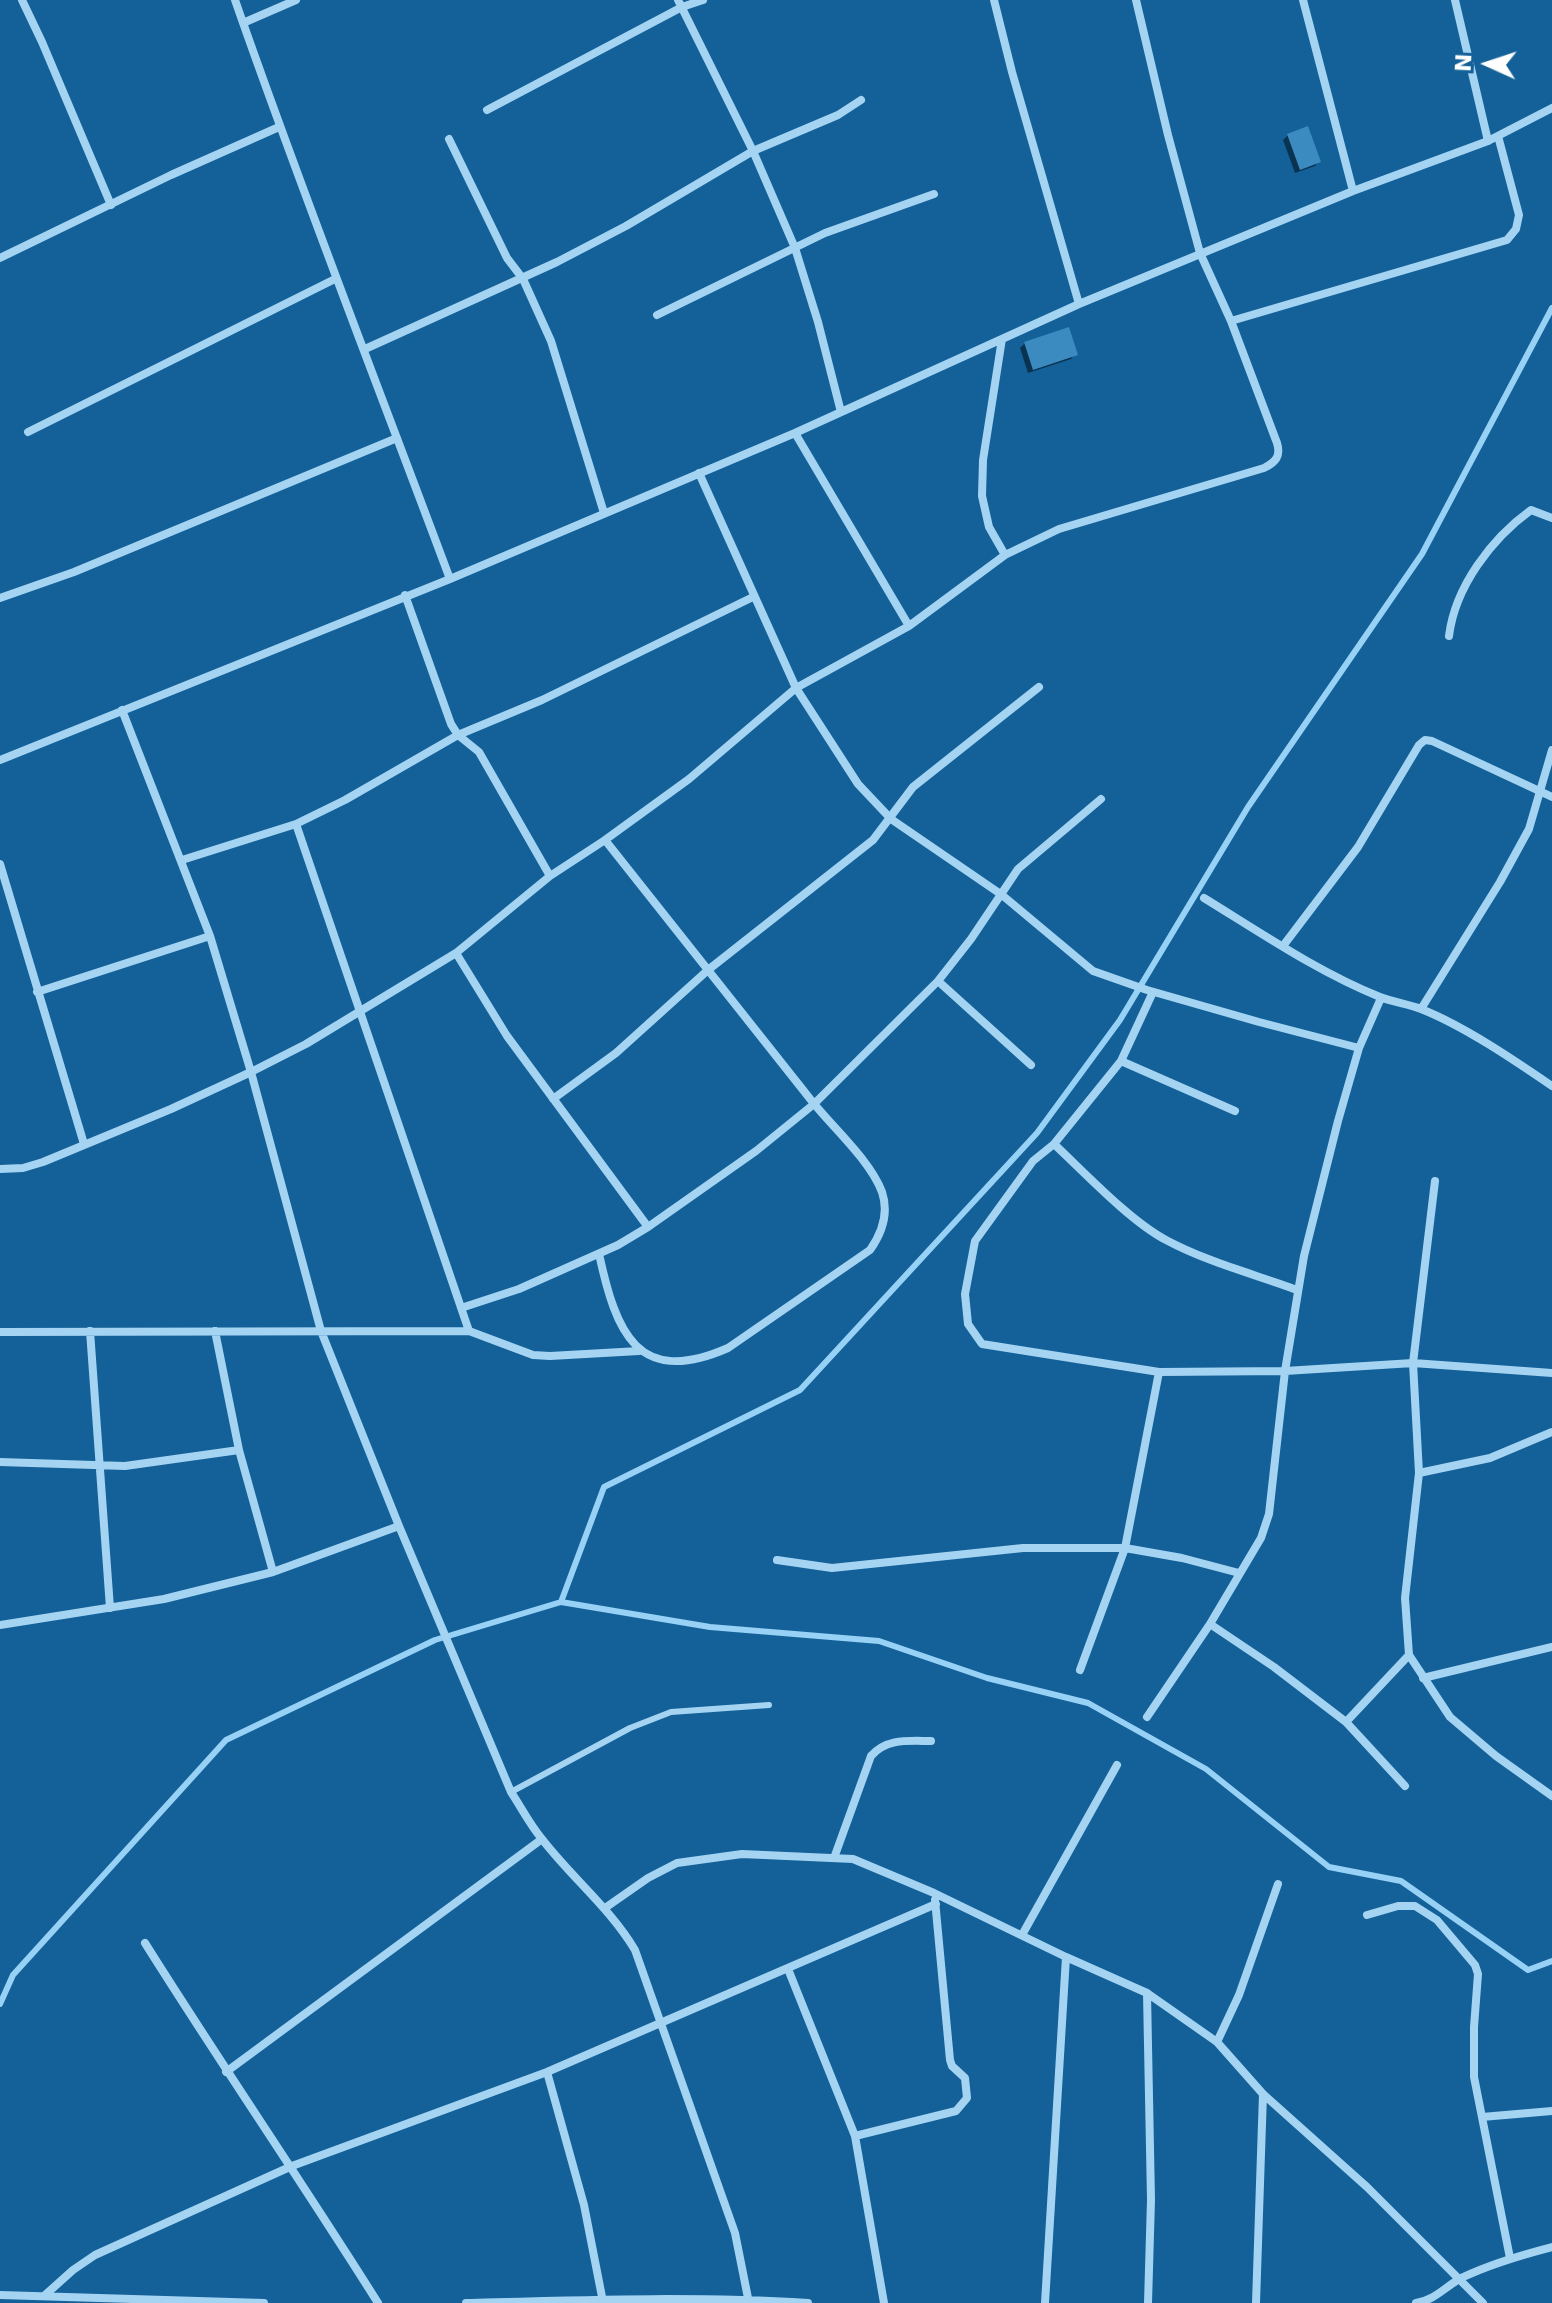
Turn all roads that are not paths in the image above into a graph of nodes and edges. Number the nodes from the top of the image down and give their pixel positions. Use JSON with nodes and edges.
{"nodes":[{"id":1,"x":22,"y":0,"type":"edge"},
{"id":2,"x":235,"y":0,"type":"edge"},
{"id":3,"x":296,"y":0,"type":"edge"},
{"id":4,"x":703,"y":0,"type":"edge"},
{"id":5,"x":994,"y":0,"type":"edge"},
{"id":6,"x":1136,"y":0,"type":"edge"},
{"id":7,"x":1303,"y":0,"type":"edge"},
{"id":8,"x":1455,"y":0,"type":"edge"},
{"id":9,"x":680,"y":4,"type":"edge"},
{"id":10,"x":243,"y":23,"type":"junction"},
{"id":11,"x":861,"y":100,"type":"dead end"},
{"id":12,"x":1552,"y":108,"type":"edge"},
{"id":13,"x":487,"y":110,"type":"dead end"},
{"id":14,"x":279,"y":127,"type":"junction"},
{"id":15,"x":1498,"y":136,"type":"junction"},
{"id":16,"x":449,"y":139,"type":"dead end"},
{"id":17,"x":1488,"y":141,"type":"junction"},
{"id":18,"x":753,"y":151,"type":"junction"},
{"id":19,"x":1353,"y":191,"type":"junction"},
{"id":20,"x":934,"y":194,"type":"dead end"},
{"id":21,"x":111,"y":205,"type":"junction"},
{"id":22,"x":795,"y":248,"type":"junction"},
{"id":23,"x":1200,"y":253,"type":"junction"},
{"id":24,"x":0,"y":258,"type":"edge"},
{"id":25,"x":335,"y":279,"type":"junction"},
{"id":26,"x":523,"y":279,"type":"junction"},
{"id":27,"x":1079,"y":304,"type":"junction"},
{"id":28,"x":657,"y":315,"type":"dead end"},
{"id":29,"x":1231,"y":321,"type":"junction"},
{"id":30,"x":1002,"y":339,"type":"junction"},
{"id":31,"x":365,"y":349,"type":"junction"},
{"id":32,"x":841,"y":412,"type":"junction"},
{"id":33,"x":28,"y":432,"type":"dead end"},
{"id":34,"x":795,"y":433,"type":"junction"},
{"id":35,"x":397,"y":438,"type":"junction"},
{"id":36,"x":699,"y":473,"type":"junction"},
{"id":37,"x":604,"y":513,"type":"junction"},
{"id":38,"x":1552,"y":518,"type":"edge"},
{"id":39,"x":1005,"y":555,"type":"junction"},
{"id":40,"x":450,"y":579,"type":"junction"},
{"id":41,"x":405,"y":595,"type":"junction"},
{"id":42,"x":753,"y":597,"type":"junction"},
{"id":43,"x":0,"y":598,"type":"edge"},
{"id":44,"x":909,"y":626,"type":"junction"},
{"id":45,"x":1449,"y":636,"type":"dead end"},
{"id":46,"x":1039,"y":687,"type":"dead end"},
{"id":47,"x":796,"y":688,"type":"junction"},
{"id":48,"x":122,"y":710,"type":"junction"},
{"id":49,"x":458,"y":735,"type":"junction"},
{"id":50,"x":1552,"y":750,"type":"edge"},
{"id":51,"x":0,"y":760,"type":"edge"},
{"id":52,"x":1542,"y":793,"type":"junction"},
{"id":53,"x":1552,"y":797,"type":"edge"},
{"id":54,"x":1101,"y":799,"type":"dead end"},
{"id":55,"x":891,"y":819,"type":"junction"},
{"id":56,"x":296,"y":824,"type":"junction"},
{"id":57,"x":605,"y":840,"type":"junction"},
{"id":58,"x":182,"y":860,"type":"junction"},
{"id":59,"x":0,"y":864,"type":"edge"},
{"id":60,"x":550,"y":876,"type":"junction"},
{"id":61,"x":1002,"y":895,"type":"junction"},
{"id":62,"x":1204,"y":898,"type":"dead end"},
{"id":63,"x":210,"y":936,"type":"junction"},
{"id":64,"x":1283,"y":946,"type":"junction"},
{"id":65,"x":456,"y":953,"type":"junction"},
{"id":66,"x":708,"y":970,"type":"junction"},
{"id":67,"x":938,"y":981,"type":"junction"},
{"id":68,"x":1150,"y":991,"type":"junction"},
{"id":69,"x":37,"y":992,"type":"junction"},
{"id":70,"x":1381,"y":998,"type":"junction"},
{"id":71,"x":1421,"y":1009,"type":"junction"},
{"id":72,"x":359,"y":1011,"type":"junction"},
{"id":73,"x":1359,"y":1048,"type":"junction"},
{"id":74,"x":1121,"y":1061,"type":"junction"},
{"id":75,"x":1031,"y":1065,"type":"dead end"},
{"id":76,"x":251,"y":1072,"type":"junction"},
{"id":77,"x":1552,"y":1086,"type":"edge"},
{"id":78,"x":553,"y":1099,"type":"junction"},
{"id":79,"x":814,"y":1104,"type":"junction"},
{"id":80,"x":1235,"y":1111,"type":"dead end"},
{"id":81,"x":84,"y":1144,"type":"junction"},
{"id":82,"x":1054,"y":1144,"type":"junction"},
{"id":83,"x":0,"y":1169,"type":"edge"},
{"id":84,"x":1435,"y":1181,"type":"dead end"},
{"id":85,"x":648,"y":1227,"type":"junction"},
{"id":86,"x":599,"y":1254,"type":"junction"},
{"id":87,"x":1297,"y":1290,"type":"junction"},
{"id":88,"x":461,"y":1308,"type":"junction"},
{"id":89,"x":90,"y":1331,"type":"junction"},
{"id":90,"x":215,"y":1331,"type":"junction"},
{"id":91,"x":321,"y":1331,"type":"junction"},
{"id":92,"x":469,"y":1331,"type":"junction"},
{"id":93,"x":0,"y":1332,"type":"edge"},
{"id":94,"x":639,"y":1351,"type":"junction"},
{"id":95,"x":1413,"y":1363,"type":"junction"},
{"id":96,"x":1285,"y":1371,"type":"junction"},
{"id":97,"x":1159,"y":1372,"type":"junction"},
{"id":98,"x":1552,"y":1373,"type":"edge"},
{"id":99,"x":1552,"y":1432,"type":"edge"},
{"id":100,"x":239,"y":1450,"type":"junction"},
{"id":101,"x":0,"y":1462,"type":"edge"},
{"id":102,"x":99,"y":1465,"type":"junction"},
{"id":103,"x":1419,"y":1473,"type":"junction"},
{"id":104,"x":399,"y":1526,"type":"junction"},
{"id":105,"x":1125,"y":1548,"type":"junction"},
{"id":106,"x":777,"y":1560,"type":"dead end"},
{"id":107,"x":273,"y":1572,"type":"junction"},
{"id":108,"x":1239,"y":1573,"type":"junction"},
{"id":109,"x":110,"y":1608,"type":"junction"},
{"id":110,"x":1210,"y":1624,"type":"junction"},
{"id":111,"x":0,"y":1625,"type":"edge"},
{"id":112,"x":1552,"y":1647,"type":"edge"},
{"id":113,"x":1409,"y":1655,"type":"junction"},
{"id":114,"x":1080,"y":1670,"type":"dead end"},
{"id":115,"x":1423,"y":1678,"type":"junction"},
{"id":116,"x":769,"y":1705,"type":"dead end"},
{"id":117,"x":1147,"y":1717,"type":"dead end"},
{"id":118,"x":1346,"y":1722,"type":"junction"},
{"id":119,"x":931,"y":1741,"type":"dead end"},
{"id":120,"x":1117,"y":1765,"type":"dead end"},
{"id":121,"x":1405,"y":1786,"type":"dead end"},
{"id":122,"x":511,"y":1792,"type":"junction"},
{"id":123,"x":1552,"y":1796,"type":"edge"},
{"id":124,"x":542,"y":1839,"type":"junction"},
{"id":125,"x":834,"y":1858,"type":"junction"},
{"id":126,"x":1278,"y":1884,"type":"dead end"},
{"id":127,"x":934,"y":1893,"type":"junction"},
{"id":128,"x":936,"y":1904,"type":"junction"},
{"id":129,"x":605,"y":1908,"type":"junction"},
{"id":130,"x":1367,"y":1915,"type":"dead end"},
{"id":131,"x":1022,"y":1935,"type":"junction"},
{"id":132,"x":145,"y":1943,"type":"dead end"},
{"id":133,"x":1066,"y":1957,"type":"junction"},
{"id":134,"x":788,"y":1969,"type":"junction"},
{"id":135,"x":1147,"y":1993,"type":"junction"},
{"id":136,"x":662,"y":2024,"type":"junction"},
{"id":137,"x":1217,"y":2042,"type":"junction"},
{"id":138,"x":226,"y":2072,"type":"junction"},
{"id":139,"x":547,"y":2072,"type":"junction"},
{"id":140,"x":1263,"y":2094,"type":"junction"},
{"id":141,"x":1552,"y":2111,"type":"edge"},
{"id":142,"x":1482,"y":2117,"type":"junction"},
{"id":143,"x":855,"y":2136,"type":"junction"},
{"id":144,"x":292,"y":2166,"type":"junction"},
{"id":145,"x":1552,"y":2247,"type":"edge"},
{"id":146,"x":1510,"y":2258,"type":"junction"},
{"id":147,"x":1459,"y":2279,"type":"junction"},
{"id":148,"x":0,"y":2295,"type":"edge"},
{"id":149,"x":44,"y":2296,"type":"junction"},
{"id":150,"x":603,"y":2301,"type":"edge"},
{"id":151,"x":749,"y":2301,"type":"edge"},
{"id":152,"x":121,"y":2302,"type":"edge"},
{"id":153,"x":1429,"y":2302,"type":"edge"},
{"id":154,"x":242,"y":2303,"type":"edge"},
{"id":155,"x":264,"y":2303,"type":"edge"},
{"id":156,"x":378,"y":2303,"type":"edge"},
{"id":157,"x":466,"y":2303,"type":"edge"},
{"id":158,"x":808,"y":2303,"type":"edge"},
{"id":159,"x":884,"y":2303,"type":"edge"},
{"id":160,"x":1045,"y":2303,"type":"edge"},
{"id":161,"x":1148,"y":2303,"type":"edge"},
{"id":162,"x":1256,"y":2303,"type":"edge"},
{"id":163,"x":1416,"y":2303,"type":"edge"},
{"id":164,"x":1483,"y":2303,"type":"edge"}],
"edges":[{"from":1,"to":21,"type":"street"},
{"from":2,"to":10,"type":"street"},
{"from":3,"to":10,"type":"street"},
{"from":4,"to":9,"type":"street"},
{"from":5,"to":27,"type":"street"},
{"from":6,"to":23,"type":"street"},
{"from":7,"to":19,"type":"street"},
{"from":8,"to":17,"type":"street"},
{"from":9,"to":13,"type":"street"},
{"from":9,"to":18,"type":"street"},
{"from":10,"to":14,"type":"street"},
{"from":11,"to":18,"type":"street"},
{"from":12,"to":15,"type":"street"},
{"from":14,"to":21,"type":"street"},
{"from":14,"to":25,"type":"street"},
{"from":15,"to":17,"type":"street"},
{"from":15,"to":29,"type":"street"},
{"from":16,"to":26,"type":"street"},
{"from":17,"to":19,"type":"street"},
{"from":18,"to":22,"type":"street"},
{"from":18,"to":26,"type":"street"},
{"from":19,"to":23,"type":"street"},
{"from":20,"to":22,"type":"street"},
{"from":21,"to":24,"type":"street"},
{"from":22,"to":28,"type":"street"},
{"from":22,"to":32,"type":"street"},
{"from":23,"to":27,"type":"street"},
{"from":23,"to":29,"type":"street"},
{"from":25,"to":31,"type":"street"},
{"from":25,"to":33,"type":"street"},
{"from":26,"to":31,"type":"street"},
{"from":26,"to":37,"type":"street"},
{"from":27,"to":30,"type":"street"},
{"from":29,"to":39,"type":"street"},
{"from":30,"to":32,"type":"street"},
{"from":30,"to":39,"type":"street"},
{"from":31,"to":35,"type":"street"},
{"from":32,"to":34,"type":"street"},
{"from":34,"to":36,"type":"street"},
{"from":34,"to":44,"type":"street"},
{"from":35,"to":40,"type":"street"},
{"from":35,"to":43,"type":"street"},
{"from":36,"to":37,"type":"street"},
{"from":36,"to":42,"type":"street"},
{"from":37,"to":40,"type":"street"},
{"from":38,"to":45,"type":"street"},
{"from":39,"to":44,"type":"street"},
{"from":40,"to":41,"type":"street"},
{"from":41,"to":48,"type":"street"},
{"from":41,"to":49,"type":"street"},
{"from":42,"to":47,"type":"street"},
{"from":42,"to":49,"type":"street"},
{"from":44,"to":47,"type":"street"},
{"from":46,"to":55,"type":"street"},
{"from":47,"to":55,"type":"street"},
{"from":47,"to":57,"type":"street"},
{"from":48,"to":51,"type":"street"},
{"from":48,"to":58,"type":"street"},
{"from":49,"to":56,"type":"street"},
{"from":49,"to":60,"type":"street"},
{"from":50,"to":52,"type":"street"},
{"from":52,"to":53,"type":"street"},
{"from":52,"to":64,"type":"street"},
{"from":52,"to":71,"type":"street"},
{"from":54,"to":61,"type":"street"},
{"from":55,"to":61,"type":"street"},
{"from":55,"to":66,"type":"street"},
{"from":56,"to":58,"type":"street"},
{"from":56,"to":72,"type":"street"},
{"from":57,"to":60,"type":"street"},
{"from":57,"to":66,"type":"street"},
{"from":58,"to":63,"type":"street"},
{"from":59,"to":69,"type":"street"},
{"from":60,"to":65,"type":"street"},
{"from":61,"to":67,"type":"street"},
{"from":61,"to":68,"type":"street"},
{"from":62,"to":64,"type":"street"},
{"from":63,"to":69,"type":"street"},
{"from":63,"to":76,"type":"street"},
{"from":64,"to":70,"type":"street"},
{"from":65,"to":72,"type":"street"},
{"from":65,"to":78,"type":"street"},
{"from":66,"to":78,"type":"street"},
{"from":66,"to":79,"type":"street"},
{"from":67,"to":75,"type":"street"},
{"from":67,"to":79,"type":"street"},
{"from":68,"to":73,"type":"street"},
{"from":68,"to":74,"type":"street"},
{"from":69,"to":81,"type":"street"},
{"from":70,"to":71,"type":"street"},
{"from":70,"to":73,"type":"street"},
{"from":71,"to":77,"type":"street"},
{"from":72,"to":76,"type":"street"},
{"from":72,"to":88,"type":"street"},
{"from":73,"to":87,"type":"street"},
{"from":74,"to":80,"type":"street"},
{"from":74,"to":82,"type":"street"},
{"from":76,"to":81,"type":"street"},
{"from":76,"to":91,"type":"street"},
{"from":78,"to":85,"type":"street"},
{"from":79,"to":85,"type":"street"},
{"from":79,"to":94,"type":"street"},
{"from":81,"to":83,"type":"street"},
{"from":82,"to":87,"type":"street"},
{"from":82,"to":97,"type":"street"},
{"from":84,"to":95,"type":"street"},
{"from":85,"to":86,"type":"street"},
{"from":86,"to":88,"type":"street"},
{"from":86,"to":94,"type":"street"},
{"from":87,"to":96,"type":"street"},
{"from":88,"to":92,"type":"street"},
{"from":89,"to":90,"type":"street"},
{"from":89,"to":93,"type":"street"},
{"from":89,"to":102,"type":"street"},
{"from":90,"to":91,"type":"street"},
{"from":90,"to":100,"type":"street"},
{"from":91,"to":92,"type":"street"},
{"from":91,"to":104,"type":"street"},
{"from":92,"to":94,"type":"street"},
{"from":95,"to":96,"type":"street"},
{"from":95,"to":98,"type":"street"},
{"from":95,"to":103,"type":"street"},
{"from":96,"to":97,"type":"street"},
{"from":96,"to":108,"type":"street"},
{"from":97,"to":105,"type":"street"},
{"from":99,"to":103,"type":"street"},
{"from":100,"to":102,"type":"street"},
{"from":100,"to":107,"type":"street"},
{"from":101,"to":102,"type":"street"},
{"from":102,"to":109,"type":"street"},
{"from":103,"to":113,"type":"street"},
{"from":104,"to":107,"type":"street"},
{"from":104,"to":122,"type":"street"},
{"from":105,"to":106,"type":"street"},
{"from":105,"to":108,"type":"street"},
{"from":105,"to":114,"type":"street"},
{"from":107,"to":109,"type":"street"},
{"from":108,"to":110,"type":"street"},
{"from":109,"to":111,"type":"street"},
{"from":110,"to":117,"type":"street"},
{"from":110,"to":118,"type":"street"},
{"from":112,"to":115,"type":"street"},
{"from":113,"to":115,"type":"street"},
{"from":113,"to":118,"type":"street"},
{"from":115,"to":123,"type":"street"},
{"from":116,"to":122,"type":"lane"},
{"from":118,"to":121,"type":"street"},
{"from":119,"to":125,"type":"street"},
{"from":120,"to":131,"type":"street"},
{"from":122,"to":124,"type":"street"},
{"from":124,"to":129,"type":"street"},
{"from":124,"to":138,"type":"street"},
{"from":125,"to":127,"type":"street"},
{"from":125,"to":129,"type":"street"},
{"from":126,"to":137,"type":"street"},
{"from":127,"to":128,"type":"street"},
{"from":127,"to":131,"type":"street"},
{"from":128,"to":134,"type":"street"},
{"from":128,"to":143,"type":"street"},
{"from":129,"to":136,"type":"street"},
{"from":130,"to":142,"type":"street"},
{"from":131,"to":133,"type":"street"},
{"from":132,"to":138,"type":"street"},
{"from":133,"to":135,"type":"street"},
{"from":133,"to":160,"type":"street"},
{"from":134,"to":136,"type":"street"},
{"from":134,"to":143,"type":"street"},
{"from":135,"to":137,"type":"street"},
{"from":135,"to":161,"type":"street"},
{"from":136,"to":139,"type":"street"},
{"from":136,"to":151,"type":"street"},
{"from":137,"to":140,"type":"street"},
{"from":138,"to":144,"type":"street"},
{"from":139,"to":144,"type":"street"},
{"from":139,"to":150,"type":"street"},
{"from":140,"to":147,"type":"street"},
{"from":140,"to":162,"type":"street"},
{"from":141,"to":142,"type":"street"},
{"from":142,"to":146,"type":"street"},
{"from":143,"to":159,"type":"street"},
{"from":144,"to":149,"type":"street"},
{"from":144,"to":156,"type":"street"},
{"from":145,"to":146,"type":"street"},
{"from":146,"to":147,"type":"street"},
{"from":147,"to":153,"type":"street"},
{"from":147,"to":164,"type":"street"},
{"from":148,"to":149,"type":"street"},
{"from":149,"to":152,"type":"street"},
{"from":150,"to":151,"type":"street"},
{"from":150,"to":157,"type":"street"},
{"from":151,"to":158,"type":"street"},
{"from":152,"to":154,"type":"street"},
{"from":153,"to":163,"type":"street"},
{"from":154,"to":155,"type":"street"}]}
